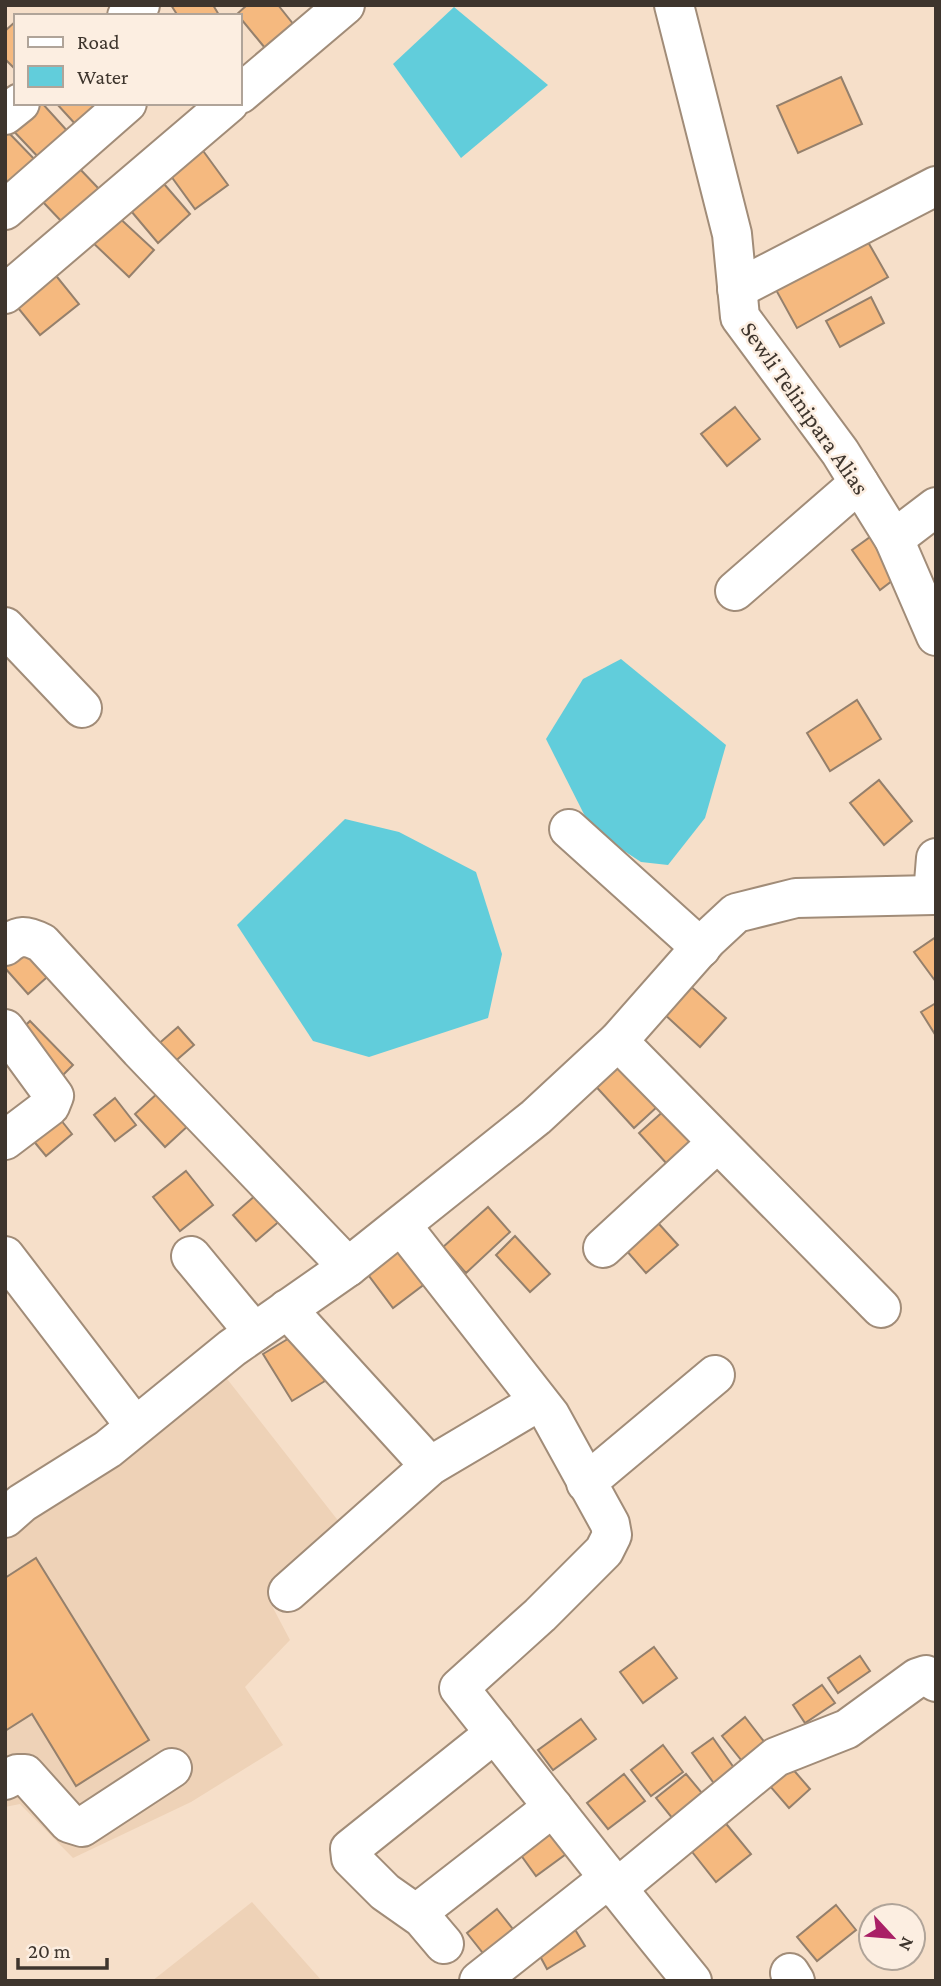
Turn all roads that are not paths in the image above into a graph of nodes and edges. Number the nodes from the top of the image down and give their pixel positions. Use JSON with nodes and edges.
{"nodes":[{"id":1,"x":345,"y":5,"type":"edge"},
{"id":2,"x":674,"y":5,"type":"edge"},
{"id":3,"x":242,"y":92,"type":"edge"},
{"id":4,"x":125,"y":105,"type":"edge"},
{"id":5,"x":223,"y":105,"type":"edge"},
{"id":6,"x":190,"y":116,"type":"edge"},
{"id":7,"x":936,"y":186,"type":"edge"},
{"id":8,"x":5,"y":210,"type":"edge"},
{"id":9,"x":737,"y":289,"type":"junction"},
{"id":10,"x":5,"y":294,"type":"edge"},
{"id":11,"x":859,"y":483,"type":"junction"},
{"id":12,"x":936,"y":507,"type":"edge"},
{"id":13,"x":894,"y":539,"type":"junction"},
{"id":14,"x":735,"y":591,"type":"dead end"},
{"id":15,"x":5,"y":627,"type":"edge"},
{"id":16,"x":936,"y":636,"type":"edge"},
{"id":17,"x":82,"y":708,"type":"dead end"},
{"id":18,"x":569,"y":829,"type":"dead end"},
{"id":19,"x":936,"y":858,"type":"edge"},
{"id":20,"x":934,"y":897,"type":"edge"},
{"id":21,"x":5,"y":946,"type":"edge"},
{"id":22,"x":701,"y":948,"type":"junction"},
{"id":23,"x":5,"y":1029,"type":"edge"},
{"id":24,"x":618,"y":1041,"type":"junction"},
{"id":25,"x":5,"y":1140,"type":"edge"},
{"id":26,"x":717,"y":1143,"type":"junction"},
{"id":27,"x":402,"y":1226,"type":"junction"},
{"id":28,"x":603,"y":1248,"type":"dead end"},
{"id":29,"x":5,"y":1256,"type":"edge"},
{"id":30,"x":191,"y":1256,"type":"dead end"},
{"id":31,"x":348,"y":1267,"type":"junction"},
{"id":32,"x":881,"y":1308,"type":"dead end"},
{"id":33,"x":287,"y":1309,"type":"junction"},
{"id":34,"x":254,"y":1332,"type":"junction"},
{"id":35,"x":715,"y":1375,"type":"dead end"},
{"id":36,"x":538,"y":1402,"type":"junction"},
{"id":37,"x":135,"y":1426,"type":"junction"},
{"id":38,"x":430,"y":1466,"type":"junction"},
{"id":39,"x":586,"y":1483,"type":"junction"},
{"id":40,"x":5,"y":1518,"type":"edge"},
{"id":41,"x":288,"y":1592,"type":"dead end"},
{"id":42,"x":936,"y":1682,"type":"edge"},
{"id":43,"x":495,"y":1733,"type":"junction"},
{"id":44,"x":172,"y":1768,"type":"dead end"},
{"id":45,"x":5,"y":1780,"type":"edge"},
{"id":46,"x":553,"y":1807,"type":"junction"},
{"id":47,"x":612,"y":1884,"type":"junction"},
{"id":48,"x":417,"y":1913,"type":"junction"},
{"id":49,"x":444,"y":1944,"type":"dead end"},
{"id":50,"x":479,"y":1981,"type":"edge"},
{"id":51,"x":692,"y":1981,"type":"edge"}],
"edges":[{"from":1,"to":3,"type":"street"},
{"from":2,"to":9,"type":"street","name":"Sewli Telinipara Alias"},
{"from":4,"to":8,"type":"street"},
{"from":5,"to":6,"type":"street"},
{"from":6,"to":10,"type":"street"},
{"from":7,"to":9,"type":"street"},
{"from":9,"to":11,"type":"street","name":"Sewli Telinipara Alias"},
{"from":11,"to":13,"type":"street","name":"Sewli Telinipara Alias"},
{"from":11,"to":14,"type":"street"},
{"from":12,"to":13,"type":"street"},
{"from":13,"to":16,"type":"street","name":"Sewli Telinipara Alias"},
{"from":15,"to":17,"type":"street"},
{"from":18,"to":22,"type":"street"},
{"from":19,"to":20,"type":"street"},
{"from":20,"to":22,"type":"street"},
{"from":21,"to":31,"type":"street"},
{"from":22,"to":24,"type":"street"},
{"from":23,"to":25,"type":"street"},
{"from":24,"to":26,"type":"street"},
{"from":24,"to":27,"type":"street"},
{"from":26,"to":28,"type":"street"},
{"from":26,"to":32,"type":"street"},
{"from":27,"to":31,"type":"street"},
{"from":27,"to":36,"type":"street"},
{"from":29,"to":37,"type":"street"},
{"from":30,"to":34,"type":"street"},
{"from":31,"to":33,"type":"street"},
{"from":33,"to":34,"type":"street"},
{"from":33,"to":38,"type":"street"},
{"from":34,"to":37,"type":"street"},
{"from":35,"to":39,"type":"street"},
{"from":36,"to":38,"type":"street"},
{"from":36,"to":39,"type":"street"},
{"from":37,"to":40,"type":"street"},
{"from":38,"to":41,"type":"street"},
{"from":39,"to":43,"type":"street"},
{"from":42,"to":47,"type":"street"},
{"from":43,"to":46,"type":"street"},
{"from":43,"to":48,"type":"street"},
{"from":44,"to":45,"type":"street"},
{"from":46,"to":47,"type":"street"},
{"from":46,"to":48,"type":"street"},
{"from":47,"to":50,"type":"street"},
{"from":47,"to":51,"type":"street"},
{"from":48,"to":49,"type":"street"}]}
